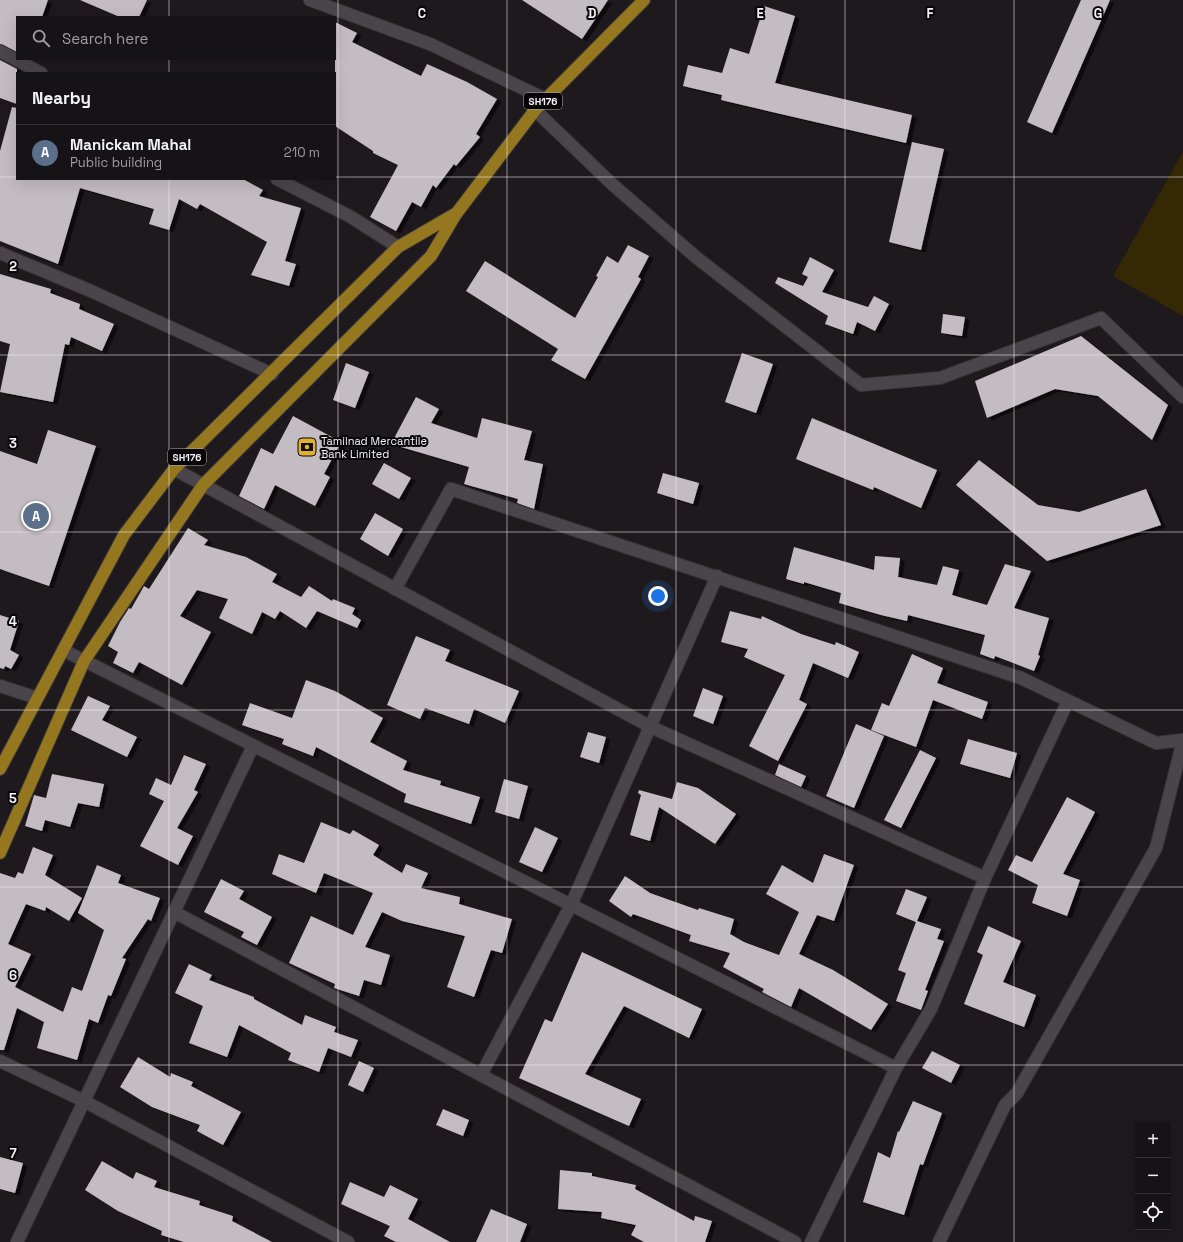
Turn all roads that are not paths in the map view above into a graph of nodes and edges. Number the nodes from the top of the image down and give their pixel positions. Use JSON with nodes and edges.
{"nodes":[{"id":1,"x":310,"y":0,"type":"edge"},
{"id":2,"x":644,"y":0,"type":"edge"},
{"id":3,"x":0,"y":51,"type":"edge"},
{"id":4,"x":16,"y":60,"type":"edge"},
{"id":5,"x":17,"y":60,"type":"edge"},
{"id":6,"x":39,"y":72,"type":"edge"},
{"id":7,"x":545,"y":99,"type":"junction"},
{"id":8,"x":535,"y":110,"type":"junction"},
{"id":9,"x":279,"y":180,"type":"edge"},
{"id":10,"x":456,"y":214,"type":"junction"},
{"id":11,"x":398,"y":247,"type":"junction"},
{"id":12,"x":0,"y":253,"type":"edge"},
{"id":13,"x":272,"y":374,"type":"junction"},
{"id":14,"x":1183,"y":398,"type":"edge"},
{"id":15,"x":174,"y":469,"type":"junction"},
{"id":16,"x":203,"y":485,"type":"junction"},
{"id":17,"x":717,"y":576,"type":"junction"},
{"id":18,"x":395,"y":588,"type":"junction"},
{"id":19,"x":62,"y":650,"type":"junction"},
{"id":20,"x":84,"y":661,"type":"junction"},
{"id":21,"x":0,"y":686,"type":"edge"},
{"id":22,"x":37,"y":698,"type":"junction"},
{"id":23,"x":1068,"y":701,"type":"junction"},
{"id":24,"x":651,"y":727,"type":"junction"},
{"id":25,"x":1183,"y":740,"type":"edge"},
{"id":26,"x":253,"y":746,"type":"junction"},
{"id":27,"x":0,"y":769,"type":"edge"},
{"id":28,"x":0,"y":853,"type":"edge"},
{"id":29,"x":985,"y":878,"type":"junction"},
{"id":30,"x":571,"y":905,"type":"junction"},
{"id":31,"x":174,"y":912,"type":"junction"},
{"id":32,"x":0,"y":1061,"type":"edge"},
{"id":33,"x":896,"y":1068,"type":"junction"},
{"id":34,"x":481,"y":1075,"type":"junction"},
{"id":35,"x":84,"y":1101,"type":"junction"},
{"id":36,"x":17,"y":1242,"type":"edge"},
{"id":37,"x":348,"y":1242,"type":"edge"},
{"id":38,"x":796,"y":1242,"type":"edge"},
{"id":39,"x":811,"y":1242,"type":"edge"},
{"id":40,"x":939,"y":1242,"type":"edge"}],
"edges":[{"from":1,"to":7,"type":"street"},
{"from":2,"to":7,"type":"main road","number":"SH176"},
{"from":3,"to":4,"type":"street"},
{"from":5,"to":6,"type":"street"},
{"from":7,"to":8,"type":"main road","number":"SH176"},
{"from":8,"to":10,"type":"main road","number":"SH176"},
{"from":8,"to":14,"type":"street"},
{"from":9,"to":11,"type":"street"},
{"from":10,"to":11,"type":"main road","number":"SH176"},
{"from":10,"to":16,"type":"main road"},
{"from":11,"to":13,"type":"main road","number":"SH176"},
{"from":12,"to":13,"type":"street"},
{"from":13,"to":15,"type":"main road","number":"SH176"},
{"from":15,"to":16,"type":"street"},
{"from":15,"to":19,"type":"main road","number":"SH176"},
{"from":16,"to":18,"type":"street"},
{"from":16,"to":20,"type":"main road"},
{"from":17,"to":18,"type":"street"},
{"from":17,"to":23,"type":"street"},
{"from":17,"to":24,"type":"street"},
{"from":18,"to":24,"type":"street"},
{"from":19,"to":20,"type":"street"},
{"from":19,"to":22,"type":"main road","number":"SH176"},
{"from":20,"to":26,"type":"street"},
{"from":20,"to":28,"type":"main road"},
{"from":21,"to":22,"type":"street"},
{"from":22,"to":27,"type":"main road","number":"SH176"},
{"from":23,"to":25,"type":"street"},
{"from":23,"to":29,"type":"street"},
{"from":24,"to":29,"type":"street"},
{"from":24,"to":30,"type":"street"},
{"from":25,"to":40,"type":"street"},
{"from":26,"to":30,"type":"street"},
{"from":26,"to":31,"type":"street"},
{"from":29,"to":33,"type":"street"},
{"from":30,"to":33,"type":"street"},
{"from":30,"to":34,"type":"street"},
{"from":31,"to":34,"type":"street"},
{"from":31,"to":35,"type":"street"},
{"from":32,"to":35,"type":"street"},
{"from":33,"to":39,"type":"street"},
{"from":34,"to":38,"type":"street"},
{"from":35,"to":36,"type":"street"},
{"from":35,"to":37,"type":"street"}]}
